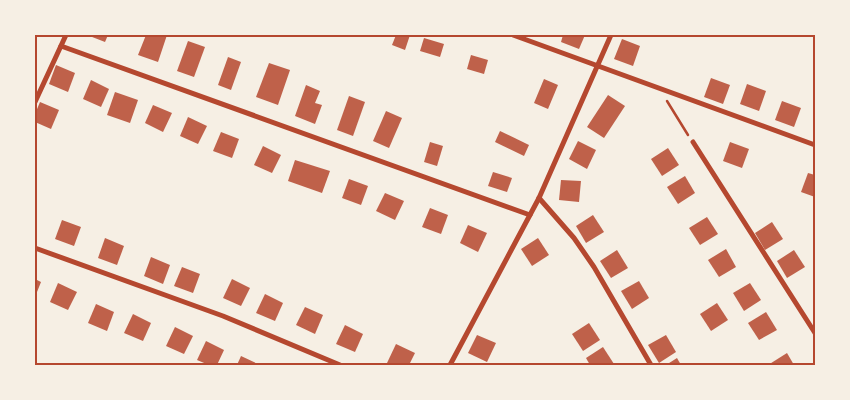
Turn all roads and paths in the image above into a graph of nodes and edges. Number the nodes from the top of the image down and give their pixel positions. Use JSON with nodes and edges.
{"nodes":[{"id":1,"x":58,"y":35,"type":"edge"},
{"id":2,"x":513,"y":35,"type":"edge"},
{"id":3,"x":611,"y":35,"type":"edge"},
{"id":4,"x":65,"y":36,"type":"edge"},
{"id":5,"x":61,"y":46,"type":"junction"},
{"id":6,"x":598,"y":66,"type":"junction"},
{"id":7,"x":659,"y":88,"type":"junction"},
{"id":8,"x":35,"y":102,"type":"edge"},
{"id":9,"x":693,"y":142,"type":"joint"},
{"id":10,"x":815,"y":144,"type":"edge"},
{"id":11,"x":539,"y":198,"type":"junction"},
{"id":12,"x":530,"y":215,"type":"junction"},
{"id":13,"x":35,"y":248,"type":"edge"},
{"id":14,"x":815,"y":333,"type":"edge"},
{"id":15,"x":340,"y":365,"type":"edge"},
{"id":16,"x":450,"y":365,"type":"edge"},
{"id":17,"x":651,"y":365,"type":"edge"}],
"edges":[{"from":1,"to":4,"type":"street"},
{"from":2,"to":6,"type":"street"},
{"from":3,"to":6,"type":"street"},
{"from":4,"to":5,"type":"street"},
{"from":5,"to":8,"type":"street"},
{"from":5,"to":12,"type":"street"},
{"from":6,"to":7,"type":"street"},
{"from":6,"to":11,"type":"street"},
{"from":7,"to":9,"type":"path"},
{"from":7,"to":10,"type":"street"},
{"from":9,"to":14,"type":"street"},
{"from":11,"to":12,"type":"street"},
{"from":11,"to":17,"type":"street"},
{"from":12,"to":16,"type":"street"},
{"from":13,"to":15,"type":"street"}]}
